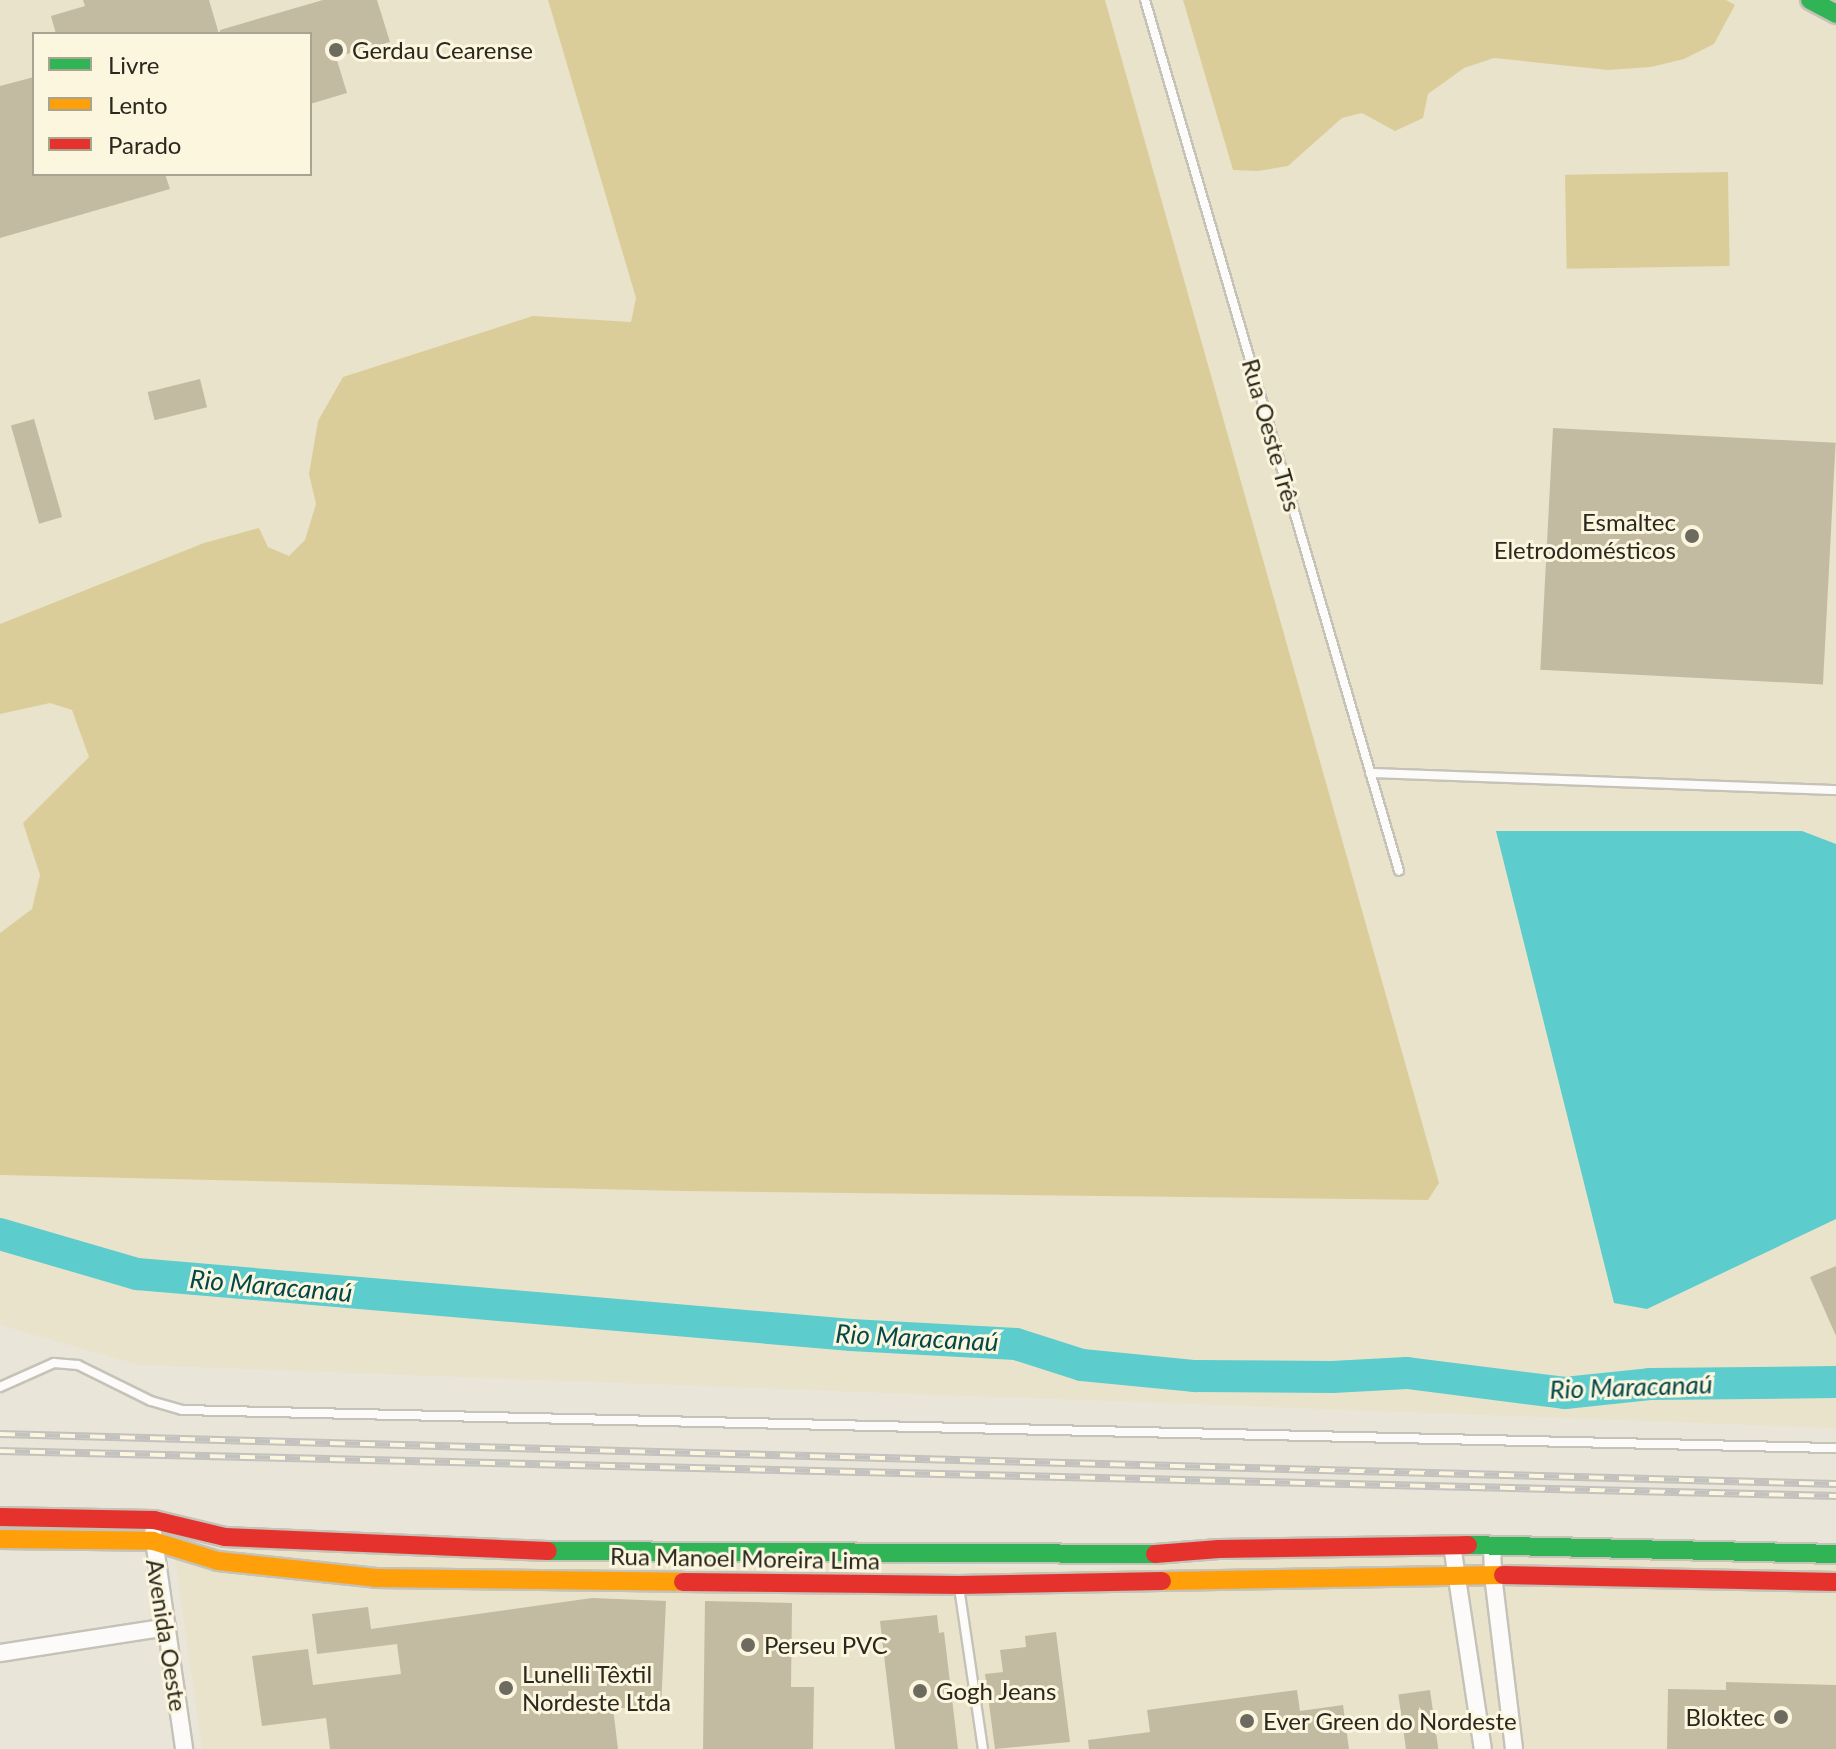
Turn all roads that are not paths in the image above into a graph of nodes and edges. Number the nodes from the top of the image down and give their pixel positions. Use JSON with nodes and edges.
{"nodes":[{"id":1,"x":1145,"y":0,"type":"edge"},
{"id":2,"x":1810,"y":0,"type":"edge"},
{"id":3,"x":1836,"y":14,"type":"edge"},
{"id":4,"x":1370,"y":773,"type":"junction"},
{"id":5,"x":1836,"y":790,"type":"edge"},
{"id":6,"x":1399,"y":871,"type":"dead end"},
{"id":7,"x":0,"y":1387,"type":"edge"},
{"id":8,"x":1836,"y":1448,"type":"edge"},
{"id":9,"x":0,"y":1517,"type":"edge"},
{"id":10,"x":154,"y":1520,"type":"junction"},
{"id":11,"x":0,"y":1539,"type":"edge"},
{"id":12,"x":153,"y":1541,"type":"junction"},
{"id":13,"x":1452,"y":1545,"type":"junction"},
{"id":14,"x":1492,"y":1545,"type":"junction"},
{"id":15,"x":376,"y":1546,"type":"junction"},
{"id":16,"x":1836,"y":1554,"type":"edge"},
{"id":17,"x":1456,"y":1575,"type":"junction"},
{"id":18,"x":1493,"y":1575,"type":"junction"},
{"id":19,"x":376,"y":1578,"type":"junction"},
{"id":20,"x":1836,"y":1582,"type":"edge"},
{"id":21,"x":959,"y":1585,"type":"junction"},
{"id":22,"x":167,"y":1627,"type":"junction"},
{"id":23,"x":0,"y":1653,"type":"edge"},
{"id":24,"x":184,"y":1749,"type":"edge"},
{"id":25,"x":983,"y":1749,"type":"edge"},
{"id":26,"x":1483,"y":1749,"type":"edge"},
{"id":27,"x":1514,"y":1749,"type":"edge"}],
"edges":[{"from":1,"to":4,"type":"lane","name":"Rua Oeste Três"},
{"from":2,"to":3,"type":"street"},
{"from":4,"to":5,"type":"lane"},
{"from":4,"to":6,"type":"lane","name":"Rua Oeste Três"},
{"from":7,"to":8,"type":"lane"},
{"from":9,"to":10,"type":"street","name":"Rua Manoel Moreira Lima"},
{"from":10,"to":12,"type":"street","name":"Avenida Oeste"},
{"from":10,"to":15,"type":"street","name":"Rua Manoel Moreira Lima"},
{"from":11,"to":12,"type":"street","name":"Rua Manoel Moreira Lima"},
{"from":12,"to":19,"type":"street","name":"Rua Manoel Moreira Lima"},
{"from":12,"to":22,"type":"street","name":"Avenida Oeste"},
{"from":13,"to":14,"type":"street","name":"Rua Manoel Moreira Lima"},
{"from":13,"to":15,"type":"street","name":"Rua Manoel Moreira Lima"},
{"from":13,"to":17,"type":"street"},
{"from":14,"to":16,"type":"street","name":"Rua Manoel Moreira Lima"},
{"from":14,"to":18,"type":"street"},
{"from":15,"to":19,"type":"street"},
{"from":17,"to":18,"type":"street","name":"Rua Manoel Moreira Lima"},
{"from":17,"to":21,"type":"street","name":"Rua Manoel Moreira Lima"},
{"from":17,"to":26,"type":"street"},
{"from":18,"to":20,"type":"street","name":"Rua Manoel Moreira Lima"},
{"from":18,"to":27,"type":"street"},
{"from":19,"to":21,"type":"street","name":"Rua Manoel Moreira Lima"},
{"from":21,"to":25,"type":"lane"},
{"from":22,"to":23,"type":"street"},
{"from":22,"to":24,"type":"street","name":"Avenida Oeste"}]}
